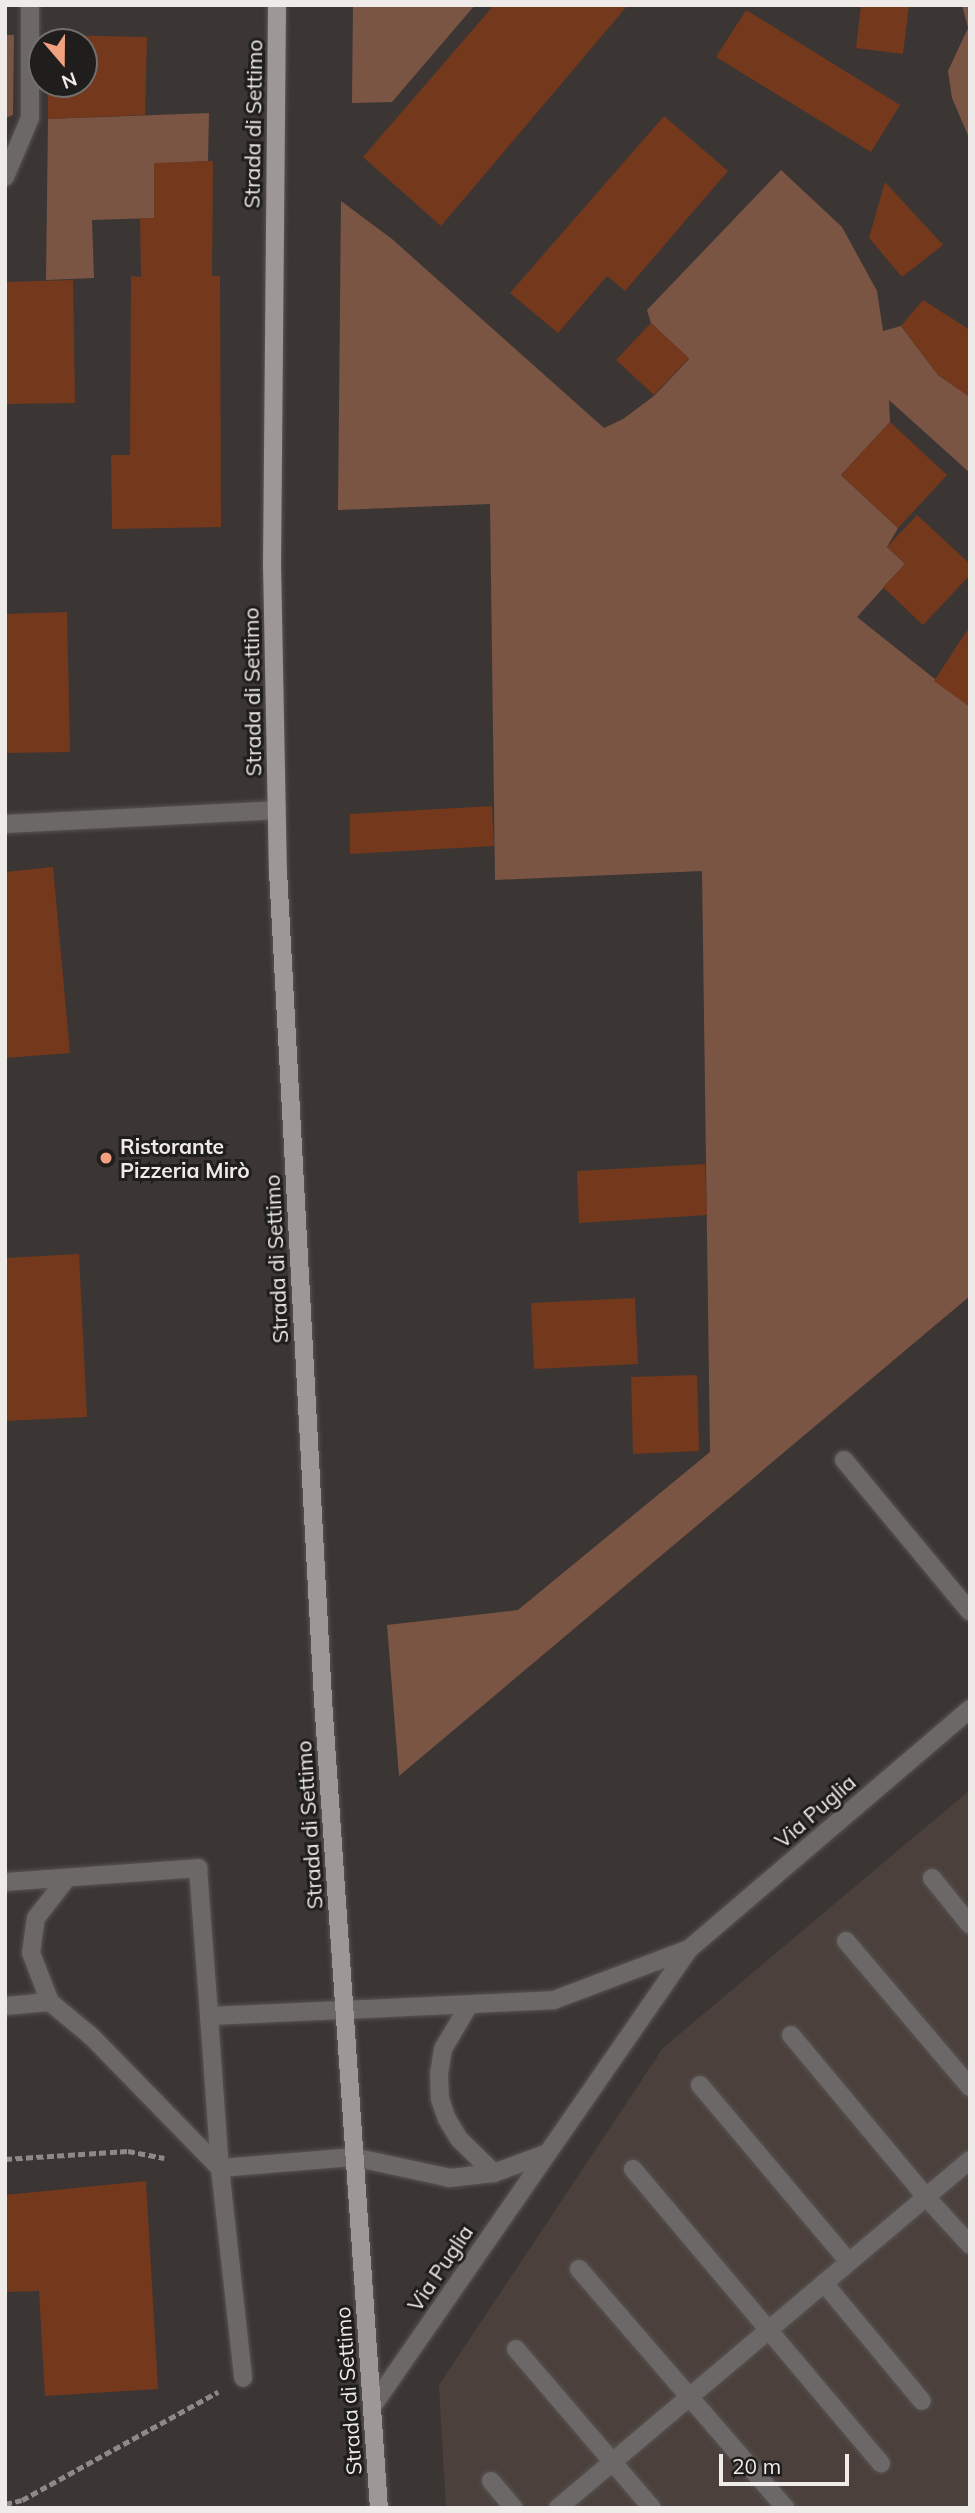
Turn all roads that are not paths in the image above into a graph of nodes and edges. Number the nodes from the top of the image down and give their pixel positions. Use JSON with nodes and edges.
{"nodes":[{"id":1,"x":30,"y":5,"type":"edge"},
{"id":2,"x":277,"y":5,"type":"edge"},
{"id":3,"x":5,"y":177,"type":"edge"},
{"id":4,"x":277,"y":810,"type":"junction"},
{"id":5,"x":5,"y":824,"type":"edge"},
{"id":6,"x":844,"y":1460,"type":"dead end"},
{"id":7,"x":970,"y":1612,"type":"edge"},
{"id":8,"x":970,"y":1709,"type":"edge"},
{"id":9,"x":67,"y":1878,"type":"junction"},
{"id":10,"x":932,"y":1878,"type":"dead end"},
{"id":11,"x":5,"y":1882,"type":"edge"},
{"id":12,"x":970,"y":1924,"type":"edge"},
{"id":13,"x":846,"y":1941,"type":"dead end"},
{"id":14,"x":689,"y":1949,"type":"junction"},
{"id":15,"x":50,"y":2002,"type":"junction"},
{"id":16,"x":469,"y":2005,"type":"junction"},
{"id":17,"x":5,"y":2006,"type":"edge"},
{"id":18,"x":343,"y":2010,"type":"junction"},
{"id":19,"x":209,"y":2016,"type":"junction"},
{"id":20,"x":791,"y":2035,"type":"dead end"},
{"id":21,"x":700,"y":2085,"type":"dead end"},
{"id":22,"x":970,"y":2087,"type":"edge"},
{"id":23,"x":545,"y":2154,"type":"junction"},
{"id":24,"x":353,"y":2157,"type":"junction"},
{"id":25,"x":970,"y":2160,"type":"edge"},
{"id":26,"x":220,"y":2168,"type":"junction"},
{"id":27,"x":633,"y":2169,"type":"dead end"},
{"id":28,"x":494,"y":2172,"type":"junction"},
{"id":29,"x":926,"y":2197,"type":"junction"},
{"id":30,"x":970,"y":2245,"type":"edge"},
{"id":31,"x":849,"y":2262,"type":"junction"},
{"id":32,"x":579,"y":2269,"type":"dead end"},
{"id":33,"x":824,"y":2283,"type":"junction"},
{"id":34,"x":769,"y":2330,"type":"junction"},
{"id":35,"x":516,"y":2349,"type":"dead end"},
{"id":36,"x":243,"y":2378,"type":"road end"},
{"id":37,"x":690,"y":2397,"type":"junction"},
{"id":38,"x":922,"y":2401,"type":"dead end"},
{"id":39,"x":372,"y":2407,"type":"junction"},
{"id":40,"x":613,"y":2462,"type":"junction"},
{"id":41,"x":881,"y":2464,"type":"dead end"},
{"id":42,"x":491,"y":2481,"type":"dead end"},
{"id":43,"x":379,"y":2508,"type":"edge"},
{"id":44,"x":514,"y":2508,"type":"edge"},
{"id":45,"x":558,"y":2508,"type":"edge"},
{"id":46,"x":652,"y":2508,"type":"edge"},
{"id":47,"x":785,"y":2508,"type":"edge"}],
"edges":[{"from":1,"to":3,"type":"street"},
{"from":2,"to":4,"type":"main road","name":"Strada di Settimo"},
{"from":4,"to":5,"type":"street"},
{"from":4,"to":18,"type":"main road","name":"Strada di Settimo"},
{"from":6,"to":7,"type":"street"},
{"from":8,"to":14,"type":"street","name":"Via Puglia"},
{"from":9,"to":11,"type":"street"},
{"from":9,"to":15,"type":"street"},
{"from":9,"to":19,"type":"street"},
{"from":10,"to":12,"type":"street"},
{"from":13,"to":22,"type":"street"},
{"from":14,"to":16,"type":"street","name":"Via Puglia"},
{"from":14,"to":23,"type":"street","name":"Via Puglia"},
{"from":15,"to":17,"type":"street"},
{"from":15,"to":26,"type":"street"},
{"from":16,"to":18,"type":"street","name":"Via Puglia"},
{"from":16,"to":28,"type":"street"},
{"from":18,"to":19,"type":"street","name":"Via Puglia"},
{"from":18,"to":24,"type":"main road","name":"Strada di Settimo"},
{"from":19,"to":26,"type":"street"},
{"from":20,"to":29,"type":"street"},
{"from":21,"to":31,"type":"street"},
{"from":23,"to":28,"type":"street"},
{"from":23,"to":39,"type":"street","name":"Via Puglia"},
{"from":24,"to":26,"type":"street"},
{"from":24,"to":28,"type":"street"},
{"from":24,"to":39,"type":"main road","name":"Strada di Settimo"},
{"from":25,"to":29,"type":"street"},
{"from":26,"to":36,"type":"street"},
{"from":27,"to":34,"type":"street"},
{"from":29,"to":30,"type":"street"},
{"from":29,"to":31,"type":"street"},
{"from":31,"to":33,"type":"street"},
{"from":32,"to":37,"type":"street"},
{"from":33,"to":34,"type":"street"},
{"from":33,"to":38,"type":"street"},
{"from":34,"to":37,"type":"street"},
{"from":34,"to":41,"type":"street"},
{"from":35,"to":40,"type":"street"},
{"from":37,"to":40,"type":"street"},
{"from":37,"to":47,"type":"street"},
{"from":39,"to":43,"type":"main road","name":"Strada di Settimo"},
{"from":40,"to":45,"type":"street"},
{"from":40,"to":46,"type":"street"},
{"from":42,"to":44,"type":"street"}]}
